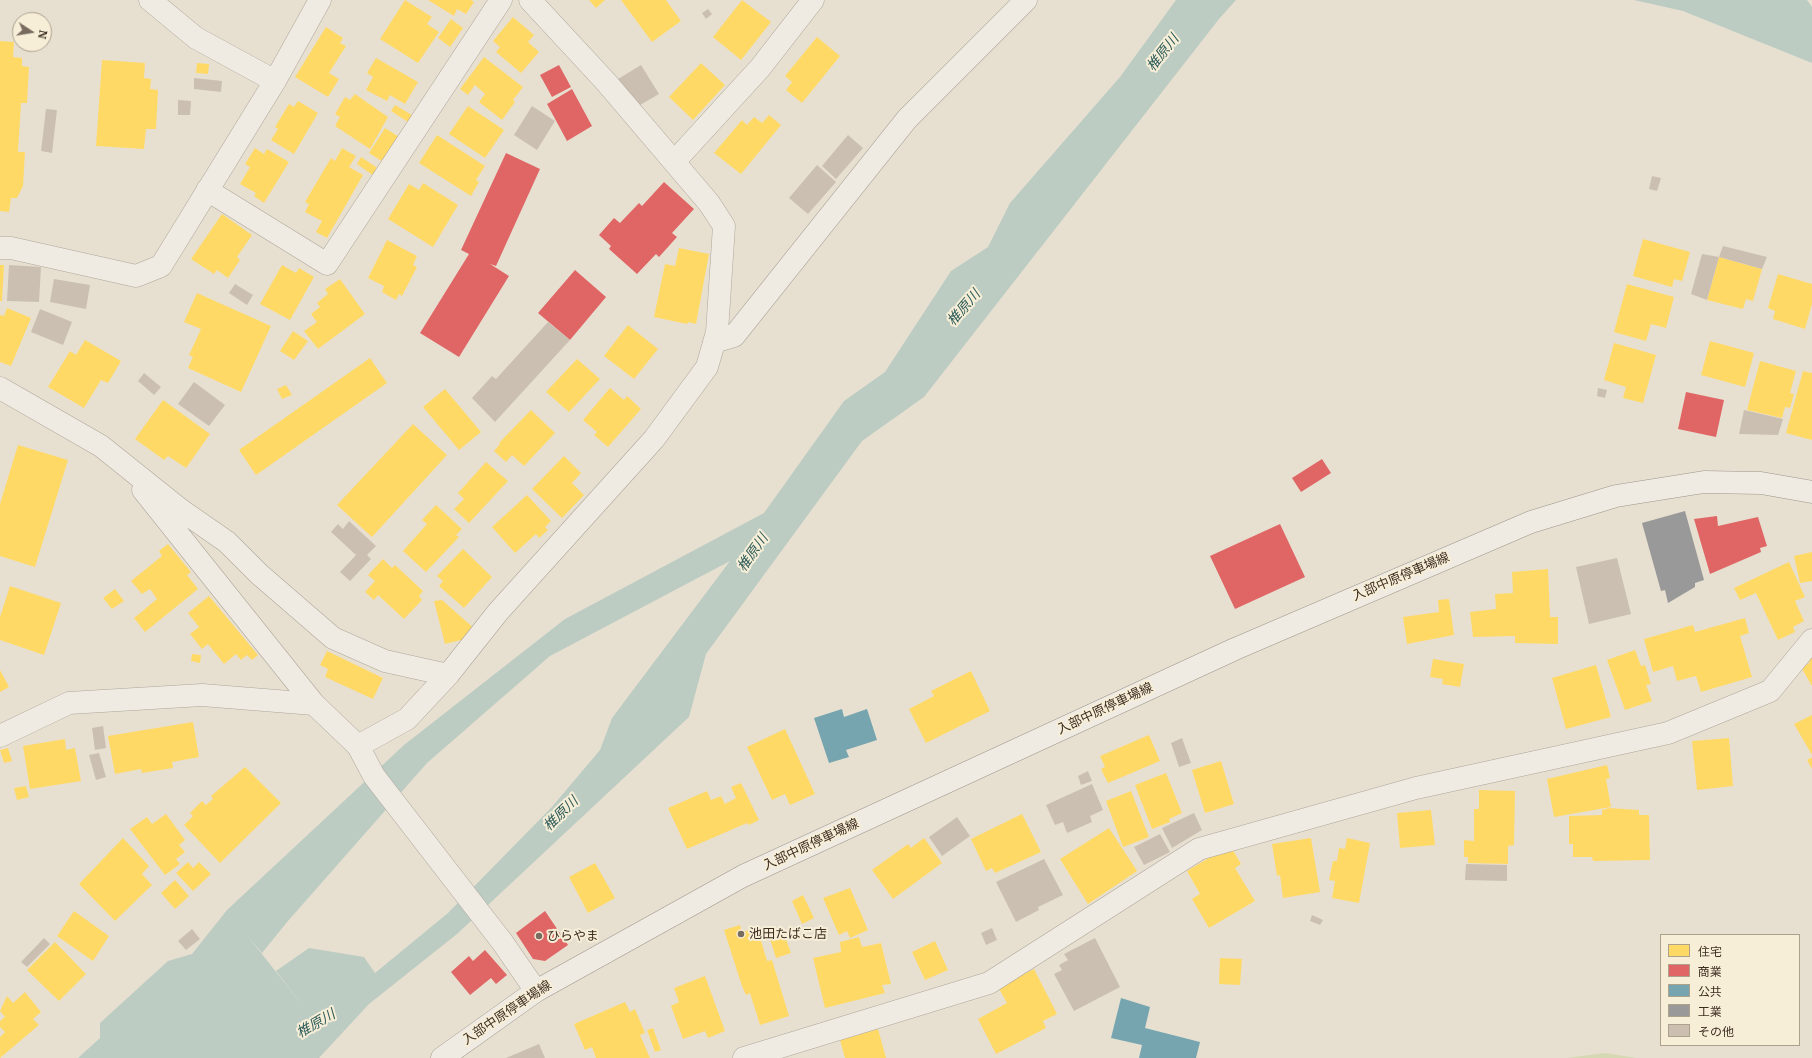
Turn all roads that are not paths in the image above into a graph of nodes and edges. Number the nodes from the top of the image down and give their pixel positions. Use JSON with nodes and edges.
{"nodes":[{"id":1,"x":150,"y":0,"type":"edge"},
{"id":2,"x":320,"y":0,"type":"edge"},
{"id":3,"x":501,"y":0,"type":"edge"},
{"id":4,"x":530,"y":0,"type":"edge"},
{"id":5,"x":813,"y":0,"type":"edge"},
{"id":6,"x":1026,"y":0,"type":"edge"},
{"id":7,"x":275,"y":81,"type":"junction"},
{"id":8,"x":674,"y":162,"type":"junction"},
{"id":9,"x":207,"y":190,"type":"junction"},
{"id":10,"x":0,"y":248,"type":"edge"},
{"id":11,"x":714,"y":342,"type":"junction"},
{"id":12,"x":0,"y":388,"type":"edge"},
{"id":13,"x":123,"y":464,"type":"junction"},
{"id":14,"x":1812,"y":492,"type":"edge"},
{"id":15,"x":1812,"y":640,"type":"edge"},
{"id":16,"x":448,"y":675,"type":"junction"},
{"id":17,"x":314,"y":704,"type":"junction"},
{"id":18,"x":0,"y":736,"type":"edge"},
{"id":19,"x":358,"y":746,"type":"junction"},
{"id":20,"x":536,"y":991,"type":"junction"},
{"id":21,"x":442,"y":1058,"type":"edge"},
{"id":22,"x":744,"y":1058,"type":"edge"}],
"edges":[{"from":1,"to":7,"type":"street"},
{"from":2,"to":7,"type":"street"},
{"from":3,"to":9,"type":"street"},
{"from":4,"to":8,"type":"street"},
{"from":5,"to":8,"type":"street"},
{"from":6,"to":11,"type":"street"},
{"from":7,"to":9,"type":"street"},
{"from":8,"to":11,"type":"street"},
{"from":9,"to":10,"type":"street"},
{"from":11,"to":16,"type":"street"},
{"from":12,"to":13,"type":"street"},
{"from":13,"to":16,"type":"street"},
{"from":13,"to":17,"type":"street"},
{"from":14,"to":20,"type":"street","name":"入部中原停車場線"},
{"from":15,"to":22,"type":"street"},
{"from":16,"to":19,"type":"street"},
{"from":17,"to":18,"type":"street"},
{"from":17,"to":19,"type":"street"},
{"from":19,"to":20,"type":"street"},
{"from":20,"to":21,"type":"street","name":"入部中原停車場線"}]}
